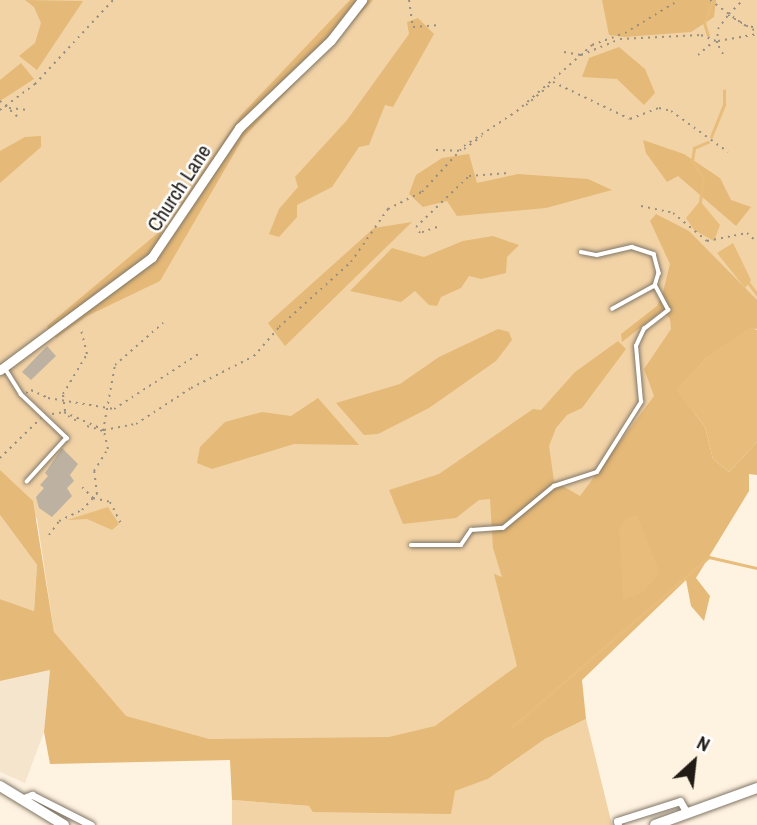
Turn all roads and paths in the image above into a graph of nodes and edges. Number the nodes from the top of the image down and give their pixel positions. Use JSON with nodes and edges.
{"nodes":[{"id":1,"x":113,"y":0,"type":"edge"},
{"id":2,"x":362,"y":0,"type":"edge"},
{"id":3,"x":409,"y":0,"type":"edge"},
{"id":4,"x":679,"y":0,"type":"edge"},
{"id":5,"x":710,"y":0,"type":"edge"},
{"id":6,"x":743,"y":0,"type":"edge"},
{"id":7,"x":729,"y":14,"type":"junction"},
{"id":8,"x":440,"y":26,"type":"dead end"},
{"id":9,"x":757,"y":27,"type":"edge"},
{"id":10,"x":757,"y":33,"type":"edge"},
{"id":11,"x":716,"y":41,"type":"junction"},
{"id":12,"x":564,"y":52,"type":"dead end"},
{"id":13,"x":723,"y":54,"type":"dead end"},
{"id":14,"x":581,"y":55,"type":"junction"},
{"id":15,"x":698,"y":55,"type":"dead end"},
{"id":16,"x":2,"y":103,"type":"edge"},
{"id":17,"x":0,"y":109,"type":"edge"},
{"id":18,"x":28,"y":110,"type":"dead end"},
{"id":19,"x":18,"y":117,"type":"dead end"},
{"id":20,"x":501,"y":122,"type":"junction"},
{"id":21,"x":436,"y":150,"type":"dead end"},
{"id":22,"x":462,"y":150,"type":"junction"},
{"id":23,"x":728,"y":152,"type":"dead end"},
{"id":24,"x":509,"y":173,"type":"dead end"},
{"id":25,"x":641,"y":206,"type":"dead end"},
{"id":26,"x":436,"y":226,"type":"dead end"},
{"id":27,"x":757,"y":242,"type":"edge"},
{"id":28,"x":581,"y":252,"type":"dead end"},
{"id":29,"x":655,"y":286,"type":"junction"},
{"id":30,"x":614,"y":309,"type":"dead end"},
{"id":31,"x":163,"y":323,"type":"dead end"},
{"id":32,"x":81,"y":330,"type":"dead end"},
{"id":33,"x":200,"y":354,"type":"dead end"},
{"id":34,"x":2,"y":368,"type":"edge"},
{"id":35,"x":31,"y":390,"type":"dead end"},
{"id":36,"x":62,"y":400,"type":"junction"},
{"id":37,"x":109,"y":409,"type":"junction"},
{"id":38,"x":66,"y":413,"type":"junction"},
{"id":39,"x":43,"y":415,"type":"junction"},
{"id":40,"x":104,"y":431,"type":"junction"},
{"id":41,"x":0,"y":458,"type":"edge"},
{"id":42,"x":27,"y":482,"type":"dead end"},
{"id":43,"x":82,"y":487,"type":"dead end"},
{"id":44,"x":93,"y":498,"type":"junction"},
{"id":45,"x":123,"y":527,"type":"dead end"},
{"id":46,"x":49,"y":535,"type":"dead end"},
{"id":47,"x":411,"y":545,"type":"dead end"},
{"id":48,"x":757,"y":788,"type":"edge"},
{"id":49,"x":2,"y":789,"type":"edge"},
{"id":50,"x":22,"y":799,"type":"junction"},
{"id":51,"x":687,"y":813,"type":"junction"},
{"id":52,"x":64,"y":825,"type":"edge"},
{"id":53,"x":91,"y":825,"type":"edge"},
{"id":54,"x":618,"y":825,"type":"edge"},
{"id":55,"x":655,"y":825,"type":"edge"}],
"edges":[{"from":1,"to":16,"type":"path"},
{"from":2,"to":34,"type":"street","name":"Church Lane"},
{"from":3,"to":8,"type":"path"},
{"from":4,"to":14,"type":"path"},
{"from":5,"to":7,"type":"path"},
{"from":6,"to":7,"type":"path"},
{"from":7,"to":9,"type":"path"},
{"from":7,"to":10,"type":"path"},
{"from":7,"to":11,"type":"path"},
{"from":10,"to":11,"type":"path"},
{"from":11,"to":13,"type":"path"},
{"from":11,"to":14,"type":"path"},
{"from":11,"to":15,"type":"path"},
{"from":12,"to":14,"type":"path"},
{"from":14,"to":20,"type":"path"},
{"from":16,"to":17,"type":"path"},
{"from":16,"to":18,"type":"path"},
{"from":16,"to":19,"type":"path"},
{"from":20,"to":22,"type":"path"},
{"from":20,"to":23,"type":"path"},
{"from":21,"to":22,"type":"path"},
{"from":22,"to":40,"type":"path"},
{"from":24,"to":26,"type":"path"},
{"from":25,"to":27,"type":"path"},
{"from":28,"to":29,"type":"lane"},
{"from":29,"to":30,"type":"lane"},
{"from":29,"to":47,"type":"lane"},
{"from":31,"to":37,"type":"path"},
{"from":32,"to":36,"type":"path"},
{"from":33,"to":37,"type":"path"},
{"from":34,"to":39,"type":"lane"},
{"from":35,"to":36,"type":"path"},
{"from":36,"to":37,"type":"path"},
{"from":36,"to":38,"type":"path"},
{"from":37,"to":40,"type":"path"},
{"from":38,"to":39,"type":"path"},
{"from":38,"to":40,"type":"path"},
{"from":39,"to":41,"type":"path"},
{"from":39,"to":42,"type":"lane"},
{"from":40,"to":44,"type":"path"},
{"from":43,"to":44,"type":"path"},
{"from":44,"to":45,"type":"path"},
{"from":44,"to":46,"type":"path"},
{"from":48,"to":51,"type":"main road"},
{"from":49,"to":50,"type":"main road"},
{"from":50,"to":52,"type":"main road"},
{"from":50,"to":53,"type":"street"},
{"from":51,"to":54,"type":"street"},
{"from":51,"to":55,"type":"main road"}]}
